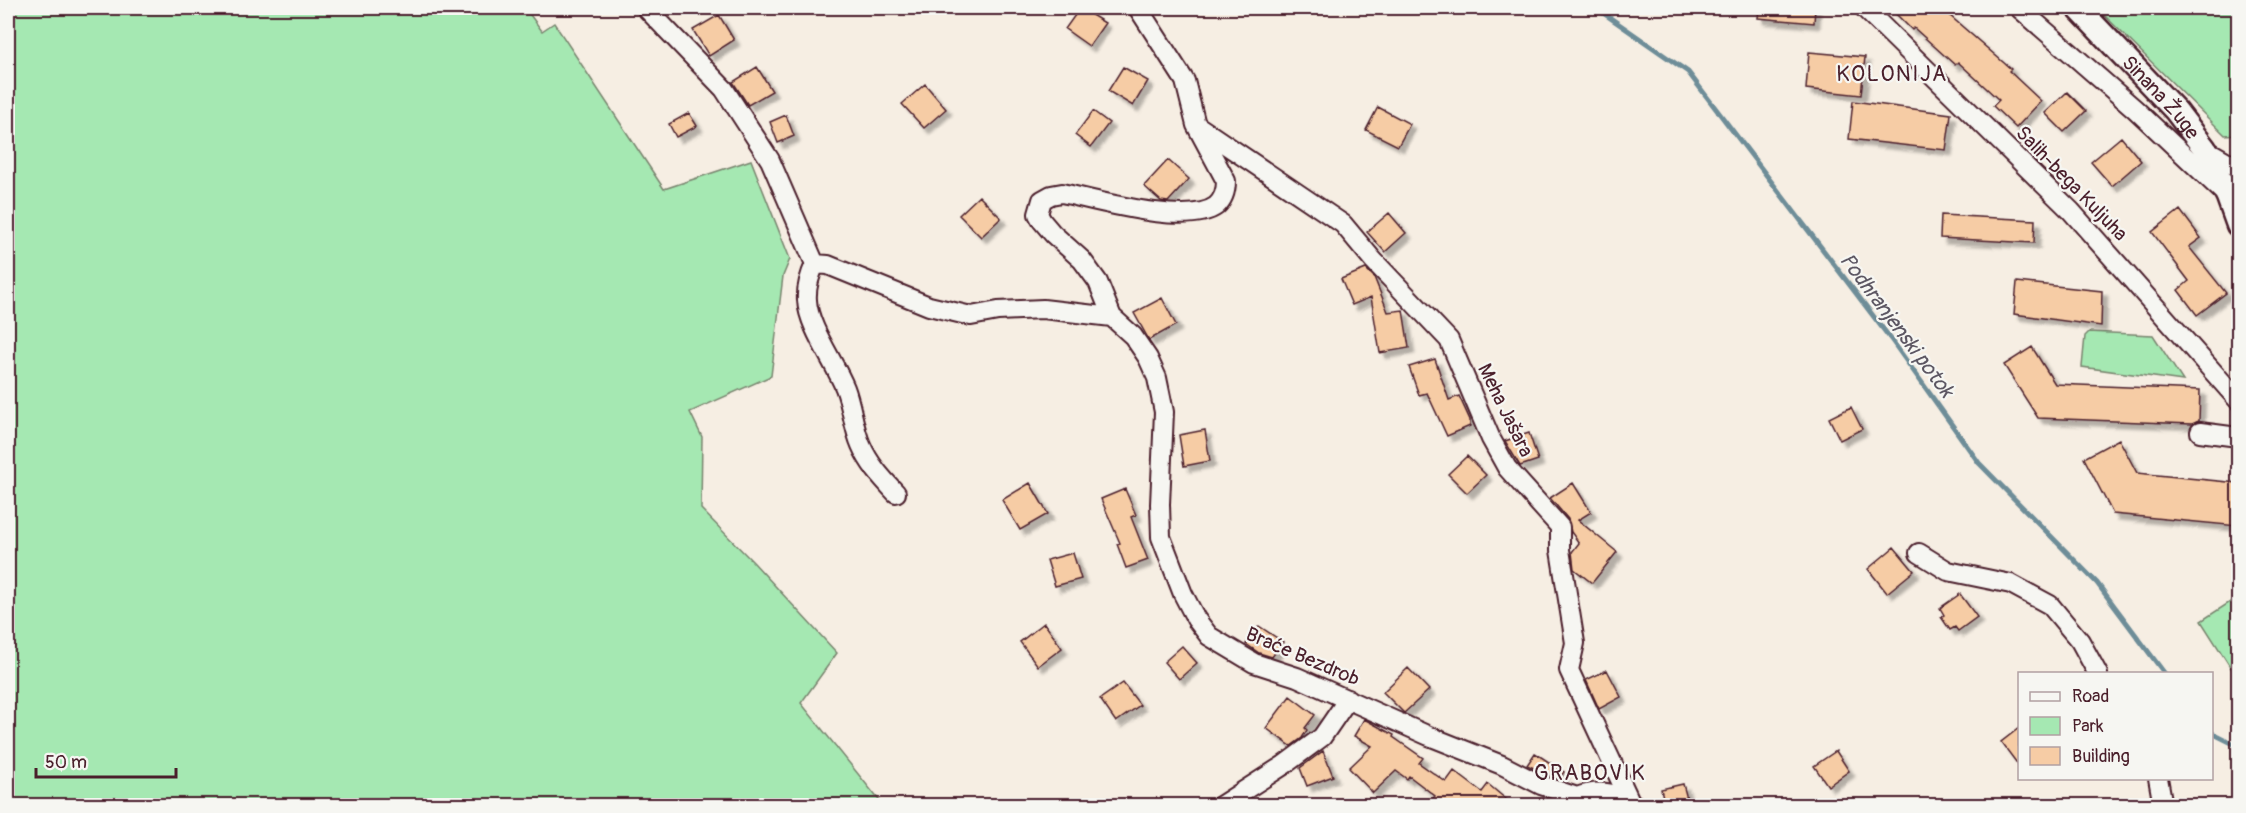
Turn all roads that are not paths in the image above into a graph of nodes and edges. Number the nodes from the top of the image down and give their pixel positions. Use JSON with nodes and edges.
{"nodes":[{"id":1,"x":646,"y":8,"type":"edge"},
{"id":2,"x":1138,"y":8,"type":"edge"},
{"id":3,"x":1864,"y":8,"type":"edge"},
{"id":4,"x":2019,"y":8,"type":"edge"},
{"id":5,"x":2079,"y":8,"type":"edge"},
{"id":6,"x":1196,"y":125,"type":"junction"},
{"id":7,"x":2205,"y":149,"type":"junction"},
{"id":8,"x":2238,"y":168,"type":"edge"},
{"id":9,"x":2228,"y":197,"type":"junction"},
{"id":10,"x":2238,"y":225,"type":"edge"},
{"id":11,"x":815,"y":264,"type":"junction"},
{"id":12,"x":1112,"y":316,"type":"junction"},
{"id":13,"x":2238,"y":400,"type":"edge"},
{"id":14,"x":2200,"y":432,"type":"dead end"},
{"id":15,"x":2238,"y":436,"type":"edge"},
{"id":16,"x":896,"y":493,"type":"dead end"},
{"id":17,"x":1918,"y":553,"type":"dead end"},
{"id":18,"x":2097,"y":672,"type":"edge"},
{"id":19,"x":1348,"y":699,"type":"junction"},
{"id":20,"x":2157,"y":780,"type":"edge"},
{"id":21,"x":1576,"y":801,"type":"edge"},
{"id":22,"x":1633,"y":803,"type":"edge"},
{"id":23,"x":1220,"y":806,"type":"edge"},
{"id":24,"x":2163,"y":806,"type":"edge"}],
"edges":[{"from":1,"to":11,"type":"street"},
{"from":2,"to":6,"type":"street"},
{"from":3,"to":13,"type":"street","name":"Salih-bega Kuljuha"},
{"from":4,"to":9,"type":"street"},
{"from":5,"to":7,"type":"main road","name":"Sinana Žuge"},
{"from":6,"to":12,"type":"street"},
{"from":6,"to":22,"type":"street","name":"Meha Jašara"},
{"from":7,"to":8,"type":"street"},
{"from":7,"to":9,"type":"main road","name":"Sinana Žuge"},
{"from":9,"to":10,"type":"main road","name":"Sinana Žuge"},
{"from":11,"to":12,"type":"street"},
{"from":11,"to":16,"type":"street"},
{"from":12,"to":19,"type":"street","name":"Braće Bezdrob"},
{"from":14,"to":15,"type":"street"},
{"from":17,"to":18,"type":"street"},
{"from":19,"to":21,"type":"street","name":"Braće Bezdrob"},
{"from":19,"to":23,"type":"street"},
{"from":20,"to":24,"type":"street"},
{"from":21,"to":22,"type":"street","name":"Braće Bezdrob"}]}
